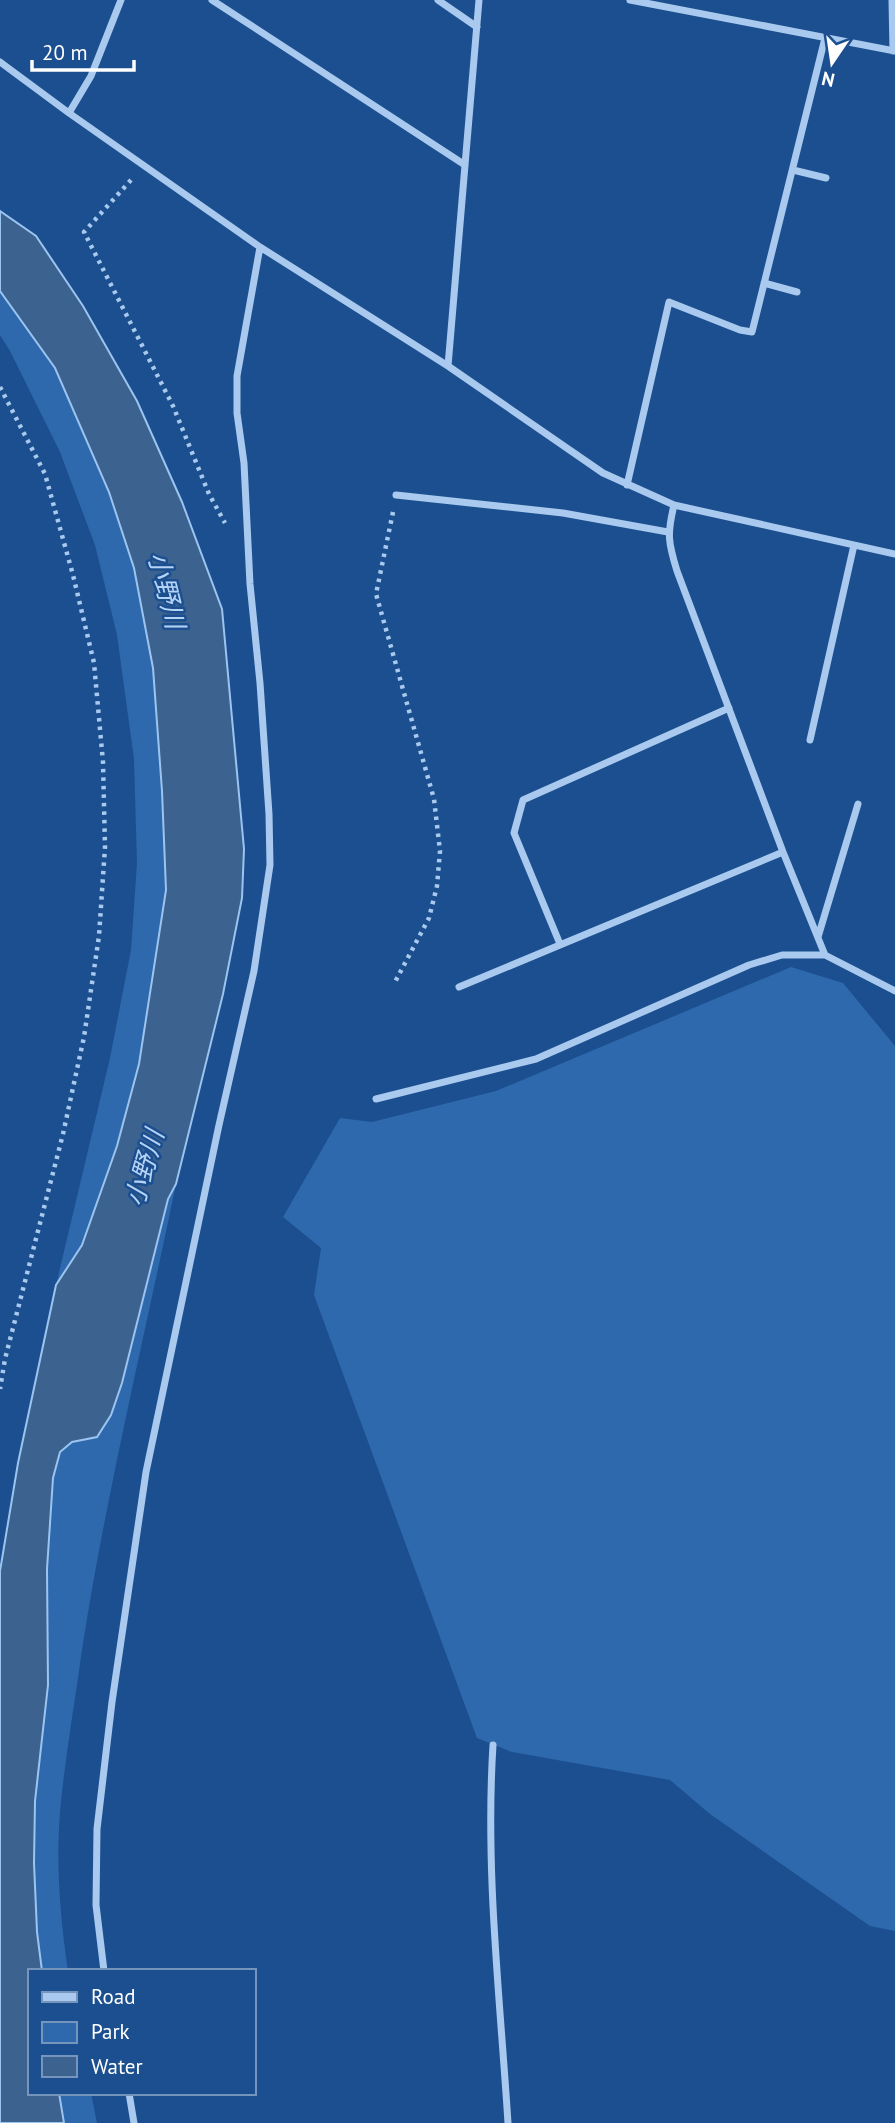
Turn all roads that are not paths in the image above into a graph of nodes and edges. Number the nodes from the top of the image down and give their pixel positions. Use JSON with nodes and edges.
{"nodes":[{"id":1,"x":121,"y":0,"type":"edge"},
{"id":2,"x":212,"y":0,"type":"edge"},
{"id":3,"x":438,"y":0,"type":"edge"},
{"id":4,"x":479,"y":0,"type":"edge"},
{"id":5,"x":630,"y":0,"type":"edge"},
{"id":6,"x":892,"y":0,"type":"edge"},
{"id":7,"x":477,"y":27,"type":"junction"},
{"id":8,"x":825,"y":38,"type":"junction"},
{"id":9,"x":894,"y":51,"type":"edge"},
{"id":10,"x":0,"y":62,"type":"edge"},
{"id":11,"x":69,"y":113,"type":"junction"},
{"id":12,"x":465,"y":165,"type":"junction"},
{"id":13,"x":793,"y":170,"type":"junction"},
{"id":14,"x":826,"y":178,"type":"dead end"},
{"id":15,"x":260,"y":247,"type":"junction"},
{"id":16,"x":764,"y":283,"type":"junction"},
{"id":17,"x":797,"y":292,"type":"dead end"},
{"id":18,"x":448,"y":366,"type":"junction"},
{"id":19,"x":627,"y":485,"type":"junction"},
{"id":20,"x":396,"y":495,"type":"road end"},
{"id":21,"x":674,"y":505,"type":"junction"},
{"id":22,"x":668,"y":532,"type":"junction"},
{"id":23,"x":854,"y":545,"type":"junction"},
{"id":24,"x":895,"y":554,"type":"edge"},
{"id":25,"x":729,"y":708,"type":"junction"},
{"id":26,"x":810,"y":740,"type":"dead end"},
{"id":27,"x":858,"y":804,"type":"dead end"},
{"id":28,"x":783,"y":852,"type":"junction"},
{"id":29,"x":818,"y":937,"type":"junction"},
{"id":30,"x":560,"y":944,"type":"junction"},
{"id":31,"x":825,"y":955,"type":"junction"},
{"id":32,"x":459,"y":987,"type":"dead end"},
{"id":33,"x":895,"y":991,"type":"edge"},
{"id":34,"x":376,"y":1099,"type":"dead end"},
{"id":35,"x":493,"y":1745,"type":"dead end"},
{"id":36,"x":104,"y":1969,"type":"edge"},
{"id":37,"x":129,"y":2095,"type":"edge"},
{"id":38,"x":134,"y":2123,"type":"edge"},
{"id":39,"x":508,"y":2123,"type":"edge"}],
"edges":[{"from":1,"to":11,"type":"street"},
{"from":2,"to":12,"type":"street"},
{"from":3,"to":7,"type":"street"},
{"from":4,"to":7,"type":"street"},
{"from":5,"to":8,"type":"street"},
{"from":6,"to":9,"type":"street"},
{"from":7,"to":12,"type":"street"},
{"from":8,"to":9,"type":"street"},
{"from":8,"to":13,"type":"street"},
{"from":10,"to":11,"type":"street"},
{"from":11,"to":15,"type":"street"},
{"from":12,"to":18,"type":"street"},
{"from":13,"to":14,"type":"street"},
{"from":13,"to":16,"type":"street"},
{"from":15,"to":18,"type":"street"},
{"from":15,"to":36,"type":"street"},
{"from":16,"to":17,"type":"street"},
{"from":16,"to":19,"type":"street"},
{"from":18,"to":19,"type":"street"},
{"from":19,"to":21,"type":"street"},
{"from":20,"to":22,"type":"street"},
{"from":21,"to":22,"type":"street"},
{"from":21,"to":23,"type":"street"},
{"from":22,"to":25,"type":"street"},
{"from":23,"to":24,"type":"street"},
{"from":23,"to":26,"type":"street"},
{"from":25,"to":28,"type":"street"},
{"from":25,"to":30,"type":"street"},
{"from":27,"to":29,"type":"street"},
{"from":28,"to":29,"type":"street"},
{"from":28,"to":30,"type":"street"},
{"from":29,"to":31,"type":"street"},
{"from":30,"to":32,"type":"street"},
{"from":31,"to":33,"type":"street"},
{"from":31,"to":34,"type":"street"},
{"from":35,"to":39,"type":"street"},
{"from":37,"to":38,"type":"street"}]}
